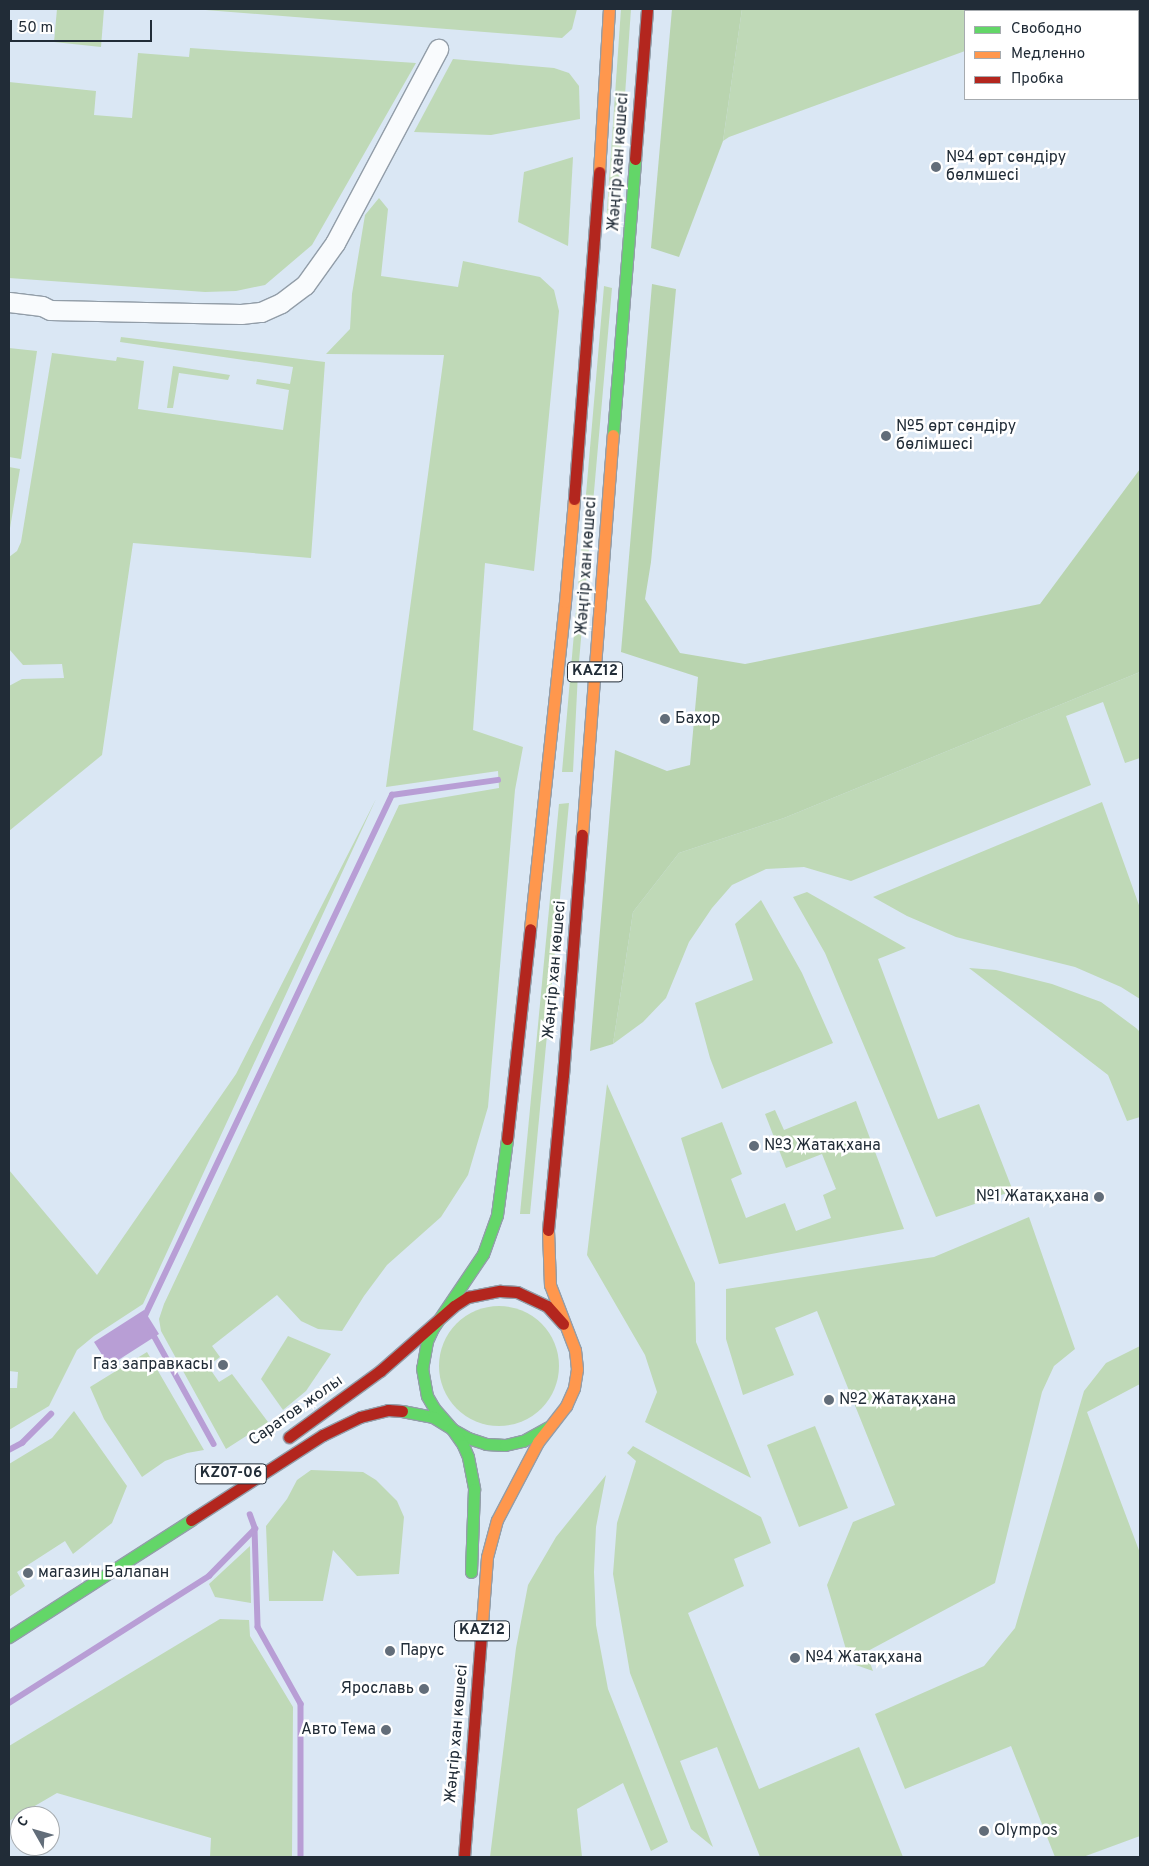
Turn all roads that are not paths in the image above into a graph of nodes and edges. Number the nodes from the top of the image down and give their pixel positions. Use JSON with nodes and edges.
{"nodes":[{"id":1,"x":608,"y":9,"type":"edge"},
{"id":2,"x":647,"y":9,"type":"edge"},
{"id":3,"x":438,"y":49,"type":"dead end"},
{"id":4,"x":9,"y":302,"type":"edge"},
{"id":5,"x":442,"y":1317,"type":"junction"},
{"id":6,"x":568,"y":1332,"type":"junction"},
{"id":7,"x":555,"y":1422,"type":"junction"},
{"id":8,"x":452,"y":1429,"type":"junction"},
{"id":9,"x":279,"y":1444,"type":"dead end"},
{"id":10,"x":470,"y":1585,"type":"dead end"},
{"id":11,"x":9,"y":1637,"type":"edge"},
{"id":12,"x":464,"y":1857,"type":"edge"}],
"edges":[{"from":1,"to":5,"type":"main road","name":"Жәңгір хан көшесі","number":"KAZ12"},
{"from":2,"to":6,"type":"main road","name":"Жәңгір хан көшесі","number":"KAZ12"},
{"from":3,"to":4,"type":"street"},
{"from":5,"to":6,"type":"main road","name":"Жәңгір хан көшесі","number":"KAZ12"},
{"from":5,"to":8,"type":"main road","name":"Жәңгір хан көшесі","number":"KAZ12"},
{"from":5,"to":9,"type":"main road","name":"Саратов жолы","number":"KZ07-06"},
{"from":6,"to":7,"type":"main road","name":"Жәңгір хан көшесі","number":"KAZ12"},
{"from":7,"to":8,"type":"main road","name":"Жәңгір хан көшесі","number":"KAZ12"},
{"from":7,"to":12,"type":"main road","name":"Жәңгір хан көшесі","number":"KAZ12"},
{"from":8,"to":10,"type":"main road","name":"Жәңгір хан көшесі","number":"KAZ12"},
{"from":8,"to":11,"type":"main road","name":"Саратов жолы","number":"KZ07-06"}]}
